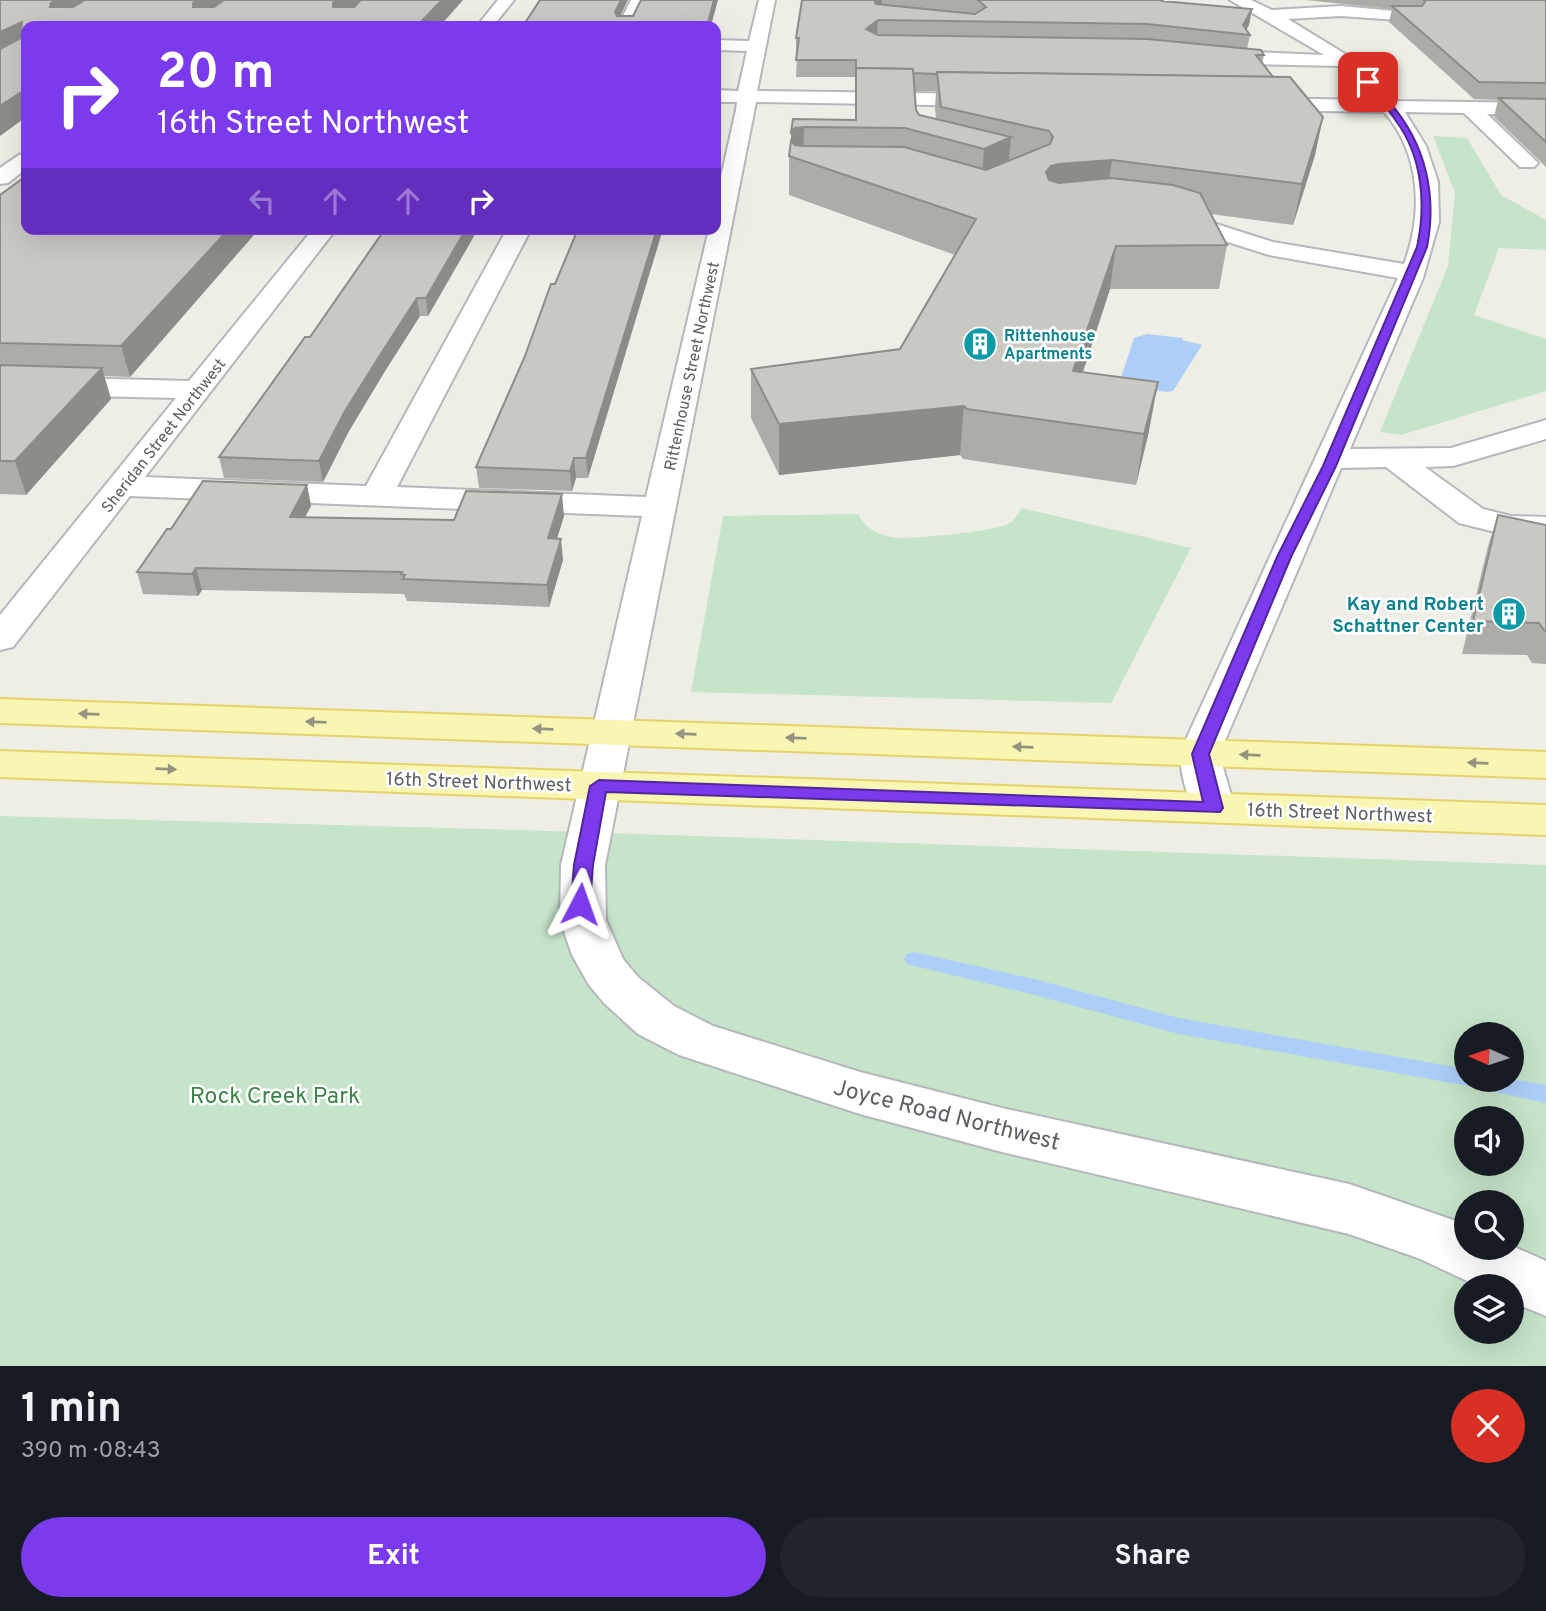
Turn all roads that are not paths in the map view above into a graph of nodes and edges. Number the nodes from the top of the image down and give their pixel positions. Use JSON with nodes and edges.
{"nodes":[{"id":1,"x":506,"y":0,"type":"edge"},
{"id":2,"x":639,"y":0,"type":"edge"},
{"id":3,"x":767,"y":0,"type":"edge"},
{"id":4,"x":1238,"y":0,"type":"edge"},
{"id":5,"x":1270,"y":15,"type":"junction"},
{"id":6,"x":1411,"y":16,"type":"edge"},
{"id":7,"x":489,"y":21,"type":"edge"},
{"id":8,"x":628,"y":21,"type":"edge"},
{"id":9,"x":1311,"y":38,"type":"junction"},
{"id":10,"x":1277,"y":40,"type":"dead end"},
{"id":11,"x":1242,"y":41,"type":"edge"},
{"id":12,"x":721,"y":45,"type":"edge"},
{"id":13,"x":757,"y":46,"type":"junction"},
{"id":14,"x":1344,"y":61,"type":"junction"},
{"id":15,"x":721,"y":96,"type":"edge"},
{"id":16,"x":747,"y":96,"type":"junction"},
{"id":17,"x":922,"y":99,"type":"junction"},
{"id":18,"x":1002,"y":100,"type":"edge"},
{"id":19,"x":1234,"y":104,"type":"edge"},
{"id":20,"x":1391,"y":106,"type":"junction"},
{"id":21,"x":1470,"y":108,"type":"junction"},
{"id":22,"x":1546,"y":109,"type":"edge"},
{"id":23,"x":923,"y":123,"type":"edge"},
{"id":24,"x":21,"y":163,"type":"edge"},
{"id":25,"x":1527,"y":163,"type":"dead end"},
{"id":26,"x":0,"y":178,"type":"edge"},
{"id":27,"x":1144,"y":213,"type":"edge"},
{"id":28,"x":721,"y":220,"type":"edge"},
{"id":29,"x":320,"y":235,"type":"edge"},
{"id":30,"x":516,"y":235,"type":"edge"},
{"id":31,"x":718,"y":235,"type":"edge"},
{"id":32,"x":1412,"y":273,"type":"junction"},
{"id":33,"x":0,"y":385,"type":"edge"},
{"id":34,"x":198,"y":390,"type":"junction"},
{"id":35,"x":1546,"y":429,"type":"edge"},
{"id":36,"x":1332,"y":459,"type":"junction"},
{"id":37,"x":1396,"y":460,"type":"junction"},
{"id":38,"x":122,"y":486,"type":"junction"},
{"id":39,"x":376,"y":496,"type":"junction"},
{"id":40,"x":661,"y":507,"type":"junction"},
{"id":41,"x":1546,"y":527,"type":"edge"},
{"id":42,"x":0,"y":639,"type":"edge"},
{"id":43,"x":0,"y":711,"type":"edge"},
{"id":44,"x":612,"y":731,"type":"junction"},
{"id":45,"x":1200,"y":754,"type":"junction"},
{"id":46,"x":0,"y":764,"type":"edge"},
{"id":47,"x":1546,"y":765,"type":"edge"},
{"id":48,"x":599,"y":786,"type":"junction"},
{"id":49,"x":1214,"y":808,"type":"junction"},
{"id":50,"x":1546,"y":820,"type":"edge"},
{"id":51,"x":1546,"y":1289,"type":"edge"}],
"edges":[{"from":1,"to":7,"type":"street"},
{"from":2,"to":8,"type":"street"},
{"from":3,"to":13,"type":"street","name":"Rittenhouse Street Northwest"},
{"from":4,"to":5,"type":"street"},
{"from":5,"to":6,"type":"street"},
{"from":5,"to":9,"type":"street"},
{"from":9,"to":10,"type":"street"},
{"from":9,"to":14,"type":"street"},
{"from":11,"to":14,"type":"street"},
{"from":12,"to":13,"type":"street"},
{"from":13,"to":16,"type":"street","name":"Rittenhouse Street Northwest"},
{"from":14,"to":20,"type":"street"},
{"from":15,"to":16,"type":"street"},
{"from":16,"to":17,"type":"street"},
{"from":16,"to":28,"type":"street","name":"Rittenhouse Street Northwest"},
{"from":17,"to":18,"type":"street"},
{"from":17,"to":23,"type":"street"},
{"from":19,"to":20,"type":"street"},
{"from":20,"to":21,"type":"street"},
{"from":20,"to":32,"type":"street"},
{"from":21,"to":22,"type":"street"},
{"from":21,"to":25,"type":"street"},
{"from":24,"to":26,"type":"street"},
{"from":27,"to":32,"type":"street"},
{"from":29,"to":34,"type":"street","name":"Sheridan Street Northwest"},
{"from":30,"to":39,"type":"street"},
{"from":31,"to":40,"type":"street","name":"Rittenhouse Street Northwest"},
{"from":32,"to":36,"type":"street"},
{"from":33,"to":34,"type":"street"},
{"from":34,"to":38,"type":"street","name":"Sheridan Street Northwest"},
{"from":35,"to":37,"type":"street"},
{"from":36,"to":37,"type":"street"},
{"from":36,"to":45,"type":"street"},
{"from":37,"to":41,"type":"street"},
{"from":38,"to":39,"type":"street"},
{"from":38,"to":42,"type":"street","name":"Sheridan Street Northwest"},
{"from":39,"to":40,"type":"street"},
{"from":40,"to":44,"type":"street","name":"Rittenhouse Street Northwest"},
{"from":44,"to":43,"type":"main road","one_way":true},
{"from":45,"to":44,"type":"main road","one_way":true},
{"from":44,"to":48,"type":"street","name":"Joyce Road Northwest"},
{"from":47,"to":45,"type":"main road","one_way":true},
{"from":45,"to":49,"type":"street"},
{"from":46,"to":48,"type":"main road","name":"16th Street Northwest","one_way":true},
{"from":48,"to":49,"type":"main road","name":"16th Street Northwest"},
{"from":48,"to":51,"type":"street","name":"Joyce Road Northwest"},
{"from":49,"to":50,"type":"main road","name":"16th Street Northwest"}]}
